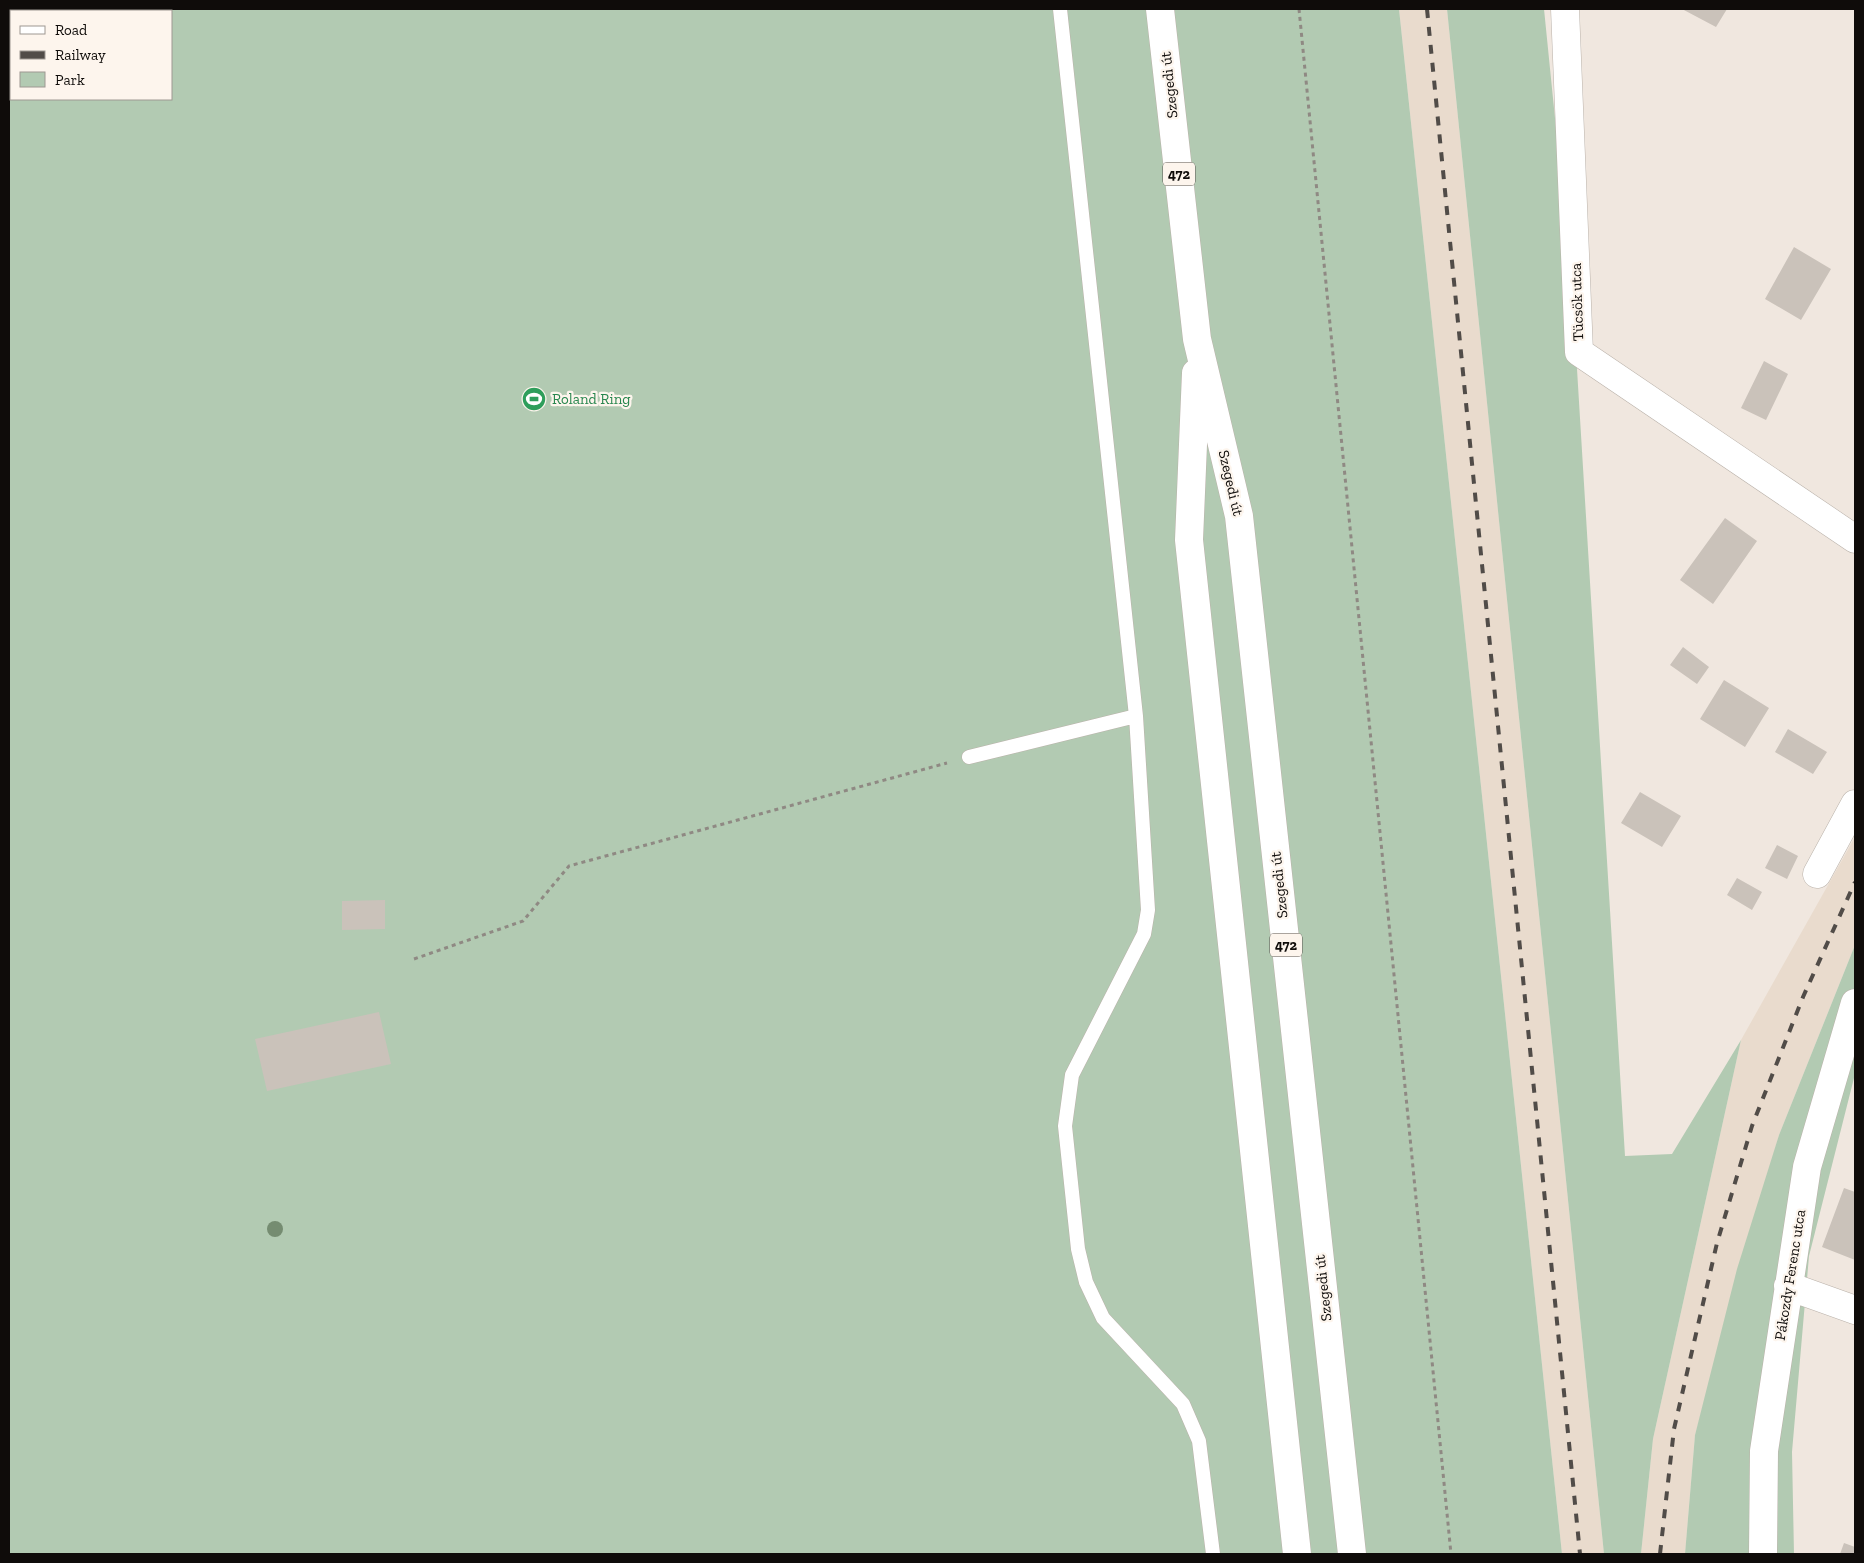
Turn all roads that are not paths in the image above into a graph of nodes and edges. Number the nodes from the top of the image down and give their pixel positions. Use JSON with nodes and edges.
{"nodes":[{"id":1,"x":1060,"y":9,"type":"edge"},
{"id":2,"x":1160,"y":9,"type":"edge"},
{"id":3,"x":1565,"y":9,"type":"edge"},
{"id":4,"x":1197,"y":339,"type":"junction"},
{"id":5,"x":1855,"y":539,"type":"edge"},
{"id":6,"x":1136,"y":716,"type":"junction"},
{"id":7,"x":969,"y":756,"type":"road end"},
{"id":8,"x":1855,"y":804,"type":"edge"},
{"id":9,"x":1817,"y":874,"type":"dead end"},
{"id":10,"x":1855,"y":1002,"type":"edge"},
{"id":11,"x":1788,"y":1286,"type":"junction"},
{"id":12,"x":1855,"y":1310,"type":"edge"},
{"id":13,"x":1213,"y":1554,"type":"edge"},
{"id":14,"x":1296,"y":1554,"type":"edge"},
{"id":15,"x":1352,"y":1554,"type":"edge"},
{"id":16,"x":1763,"y":1554,"type":"edge"}],
"edges":[{"from":1,"to":6,"type":"lane"},
{"from":2,"to":4,"type":"main road","name":"Szegedi út","number":"472"},
{"from":3,"to":5,"type":"main road","name":"Tücsök utca"},
{"from":4,"to":14,"type":"main road","name":"Szegedi út","number":"472"},
{"from":4,"to":15,"type":"main road","name":"Szegedi út","number":"472"},
{"from":6,"to":7,"type":"lane"},
{"from":6,"to":13,"type":"lane"},
{"from":8,"to":9,"type":"main road"},
{"from":10,"to":11,"type":"main road","name":"Pákozdy Ferenc utca"},
{"from":11,"to":12,"type":"main road"},
{"from":11,"to":16,"type":"main road","name":"Pákozdy Ferenc utca"}]}
